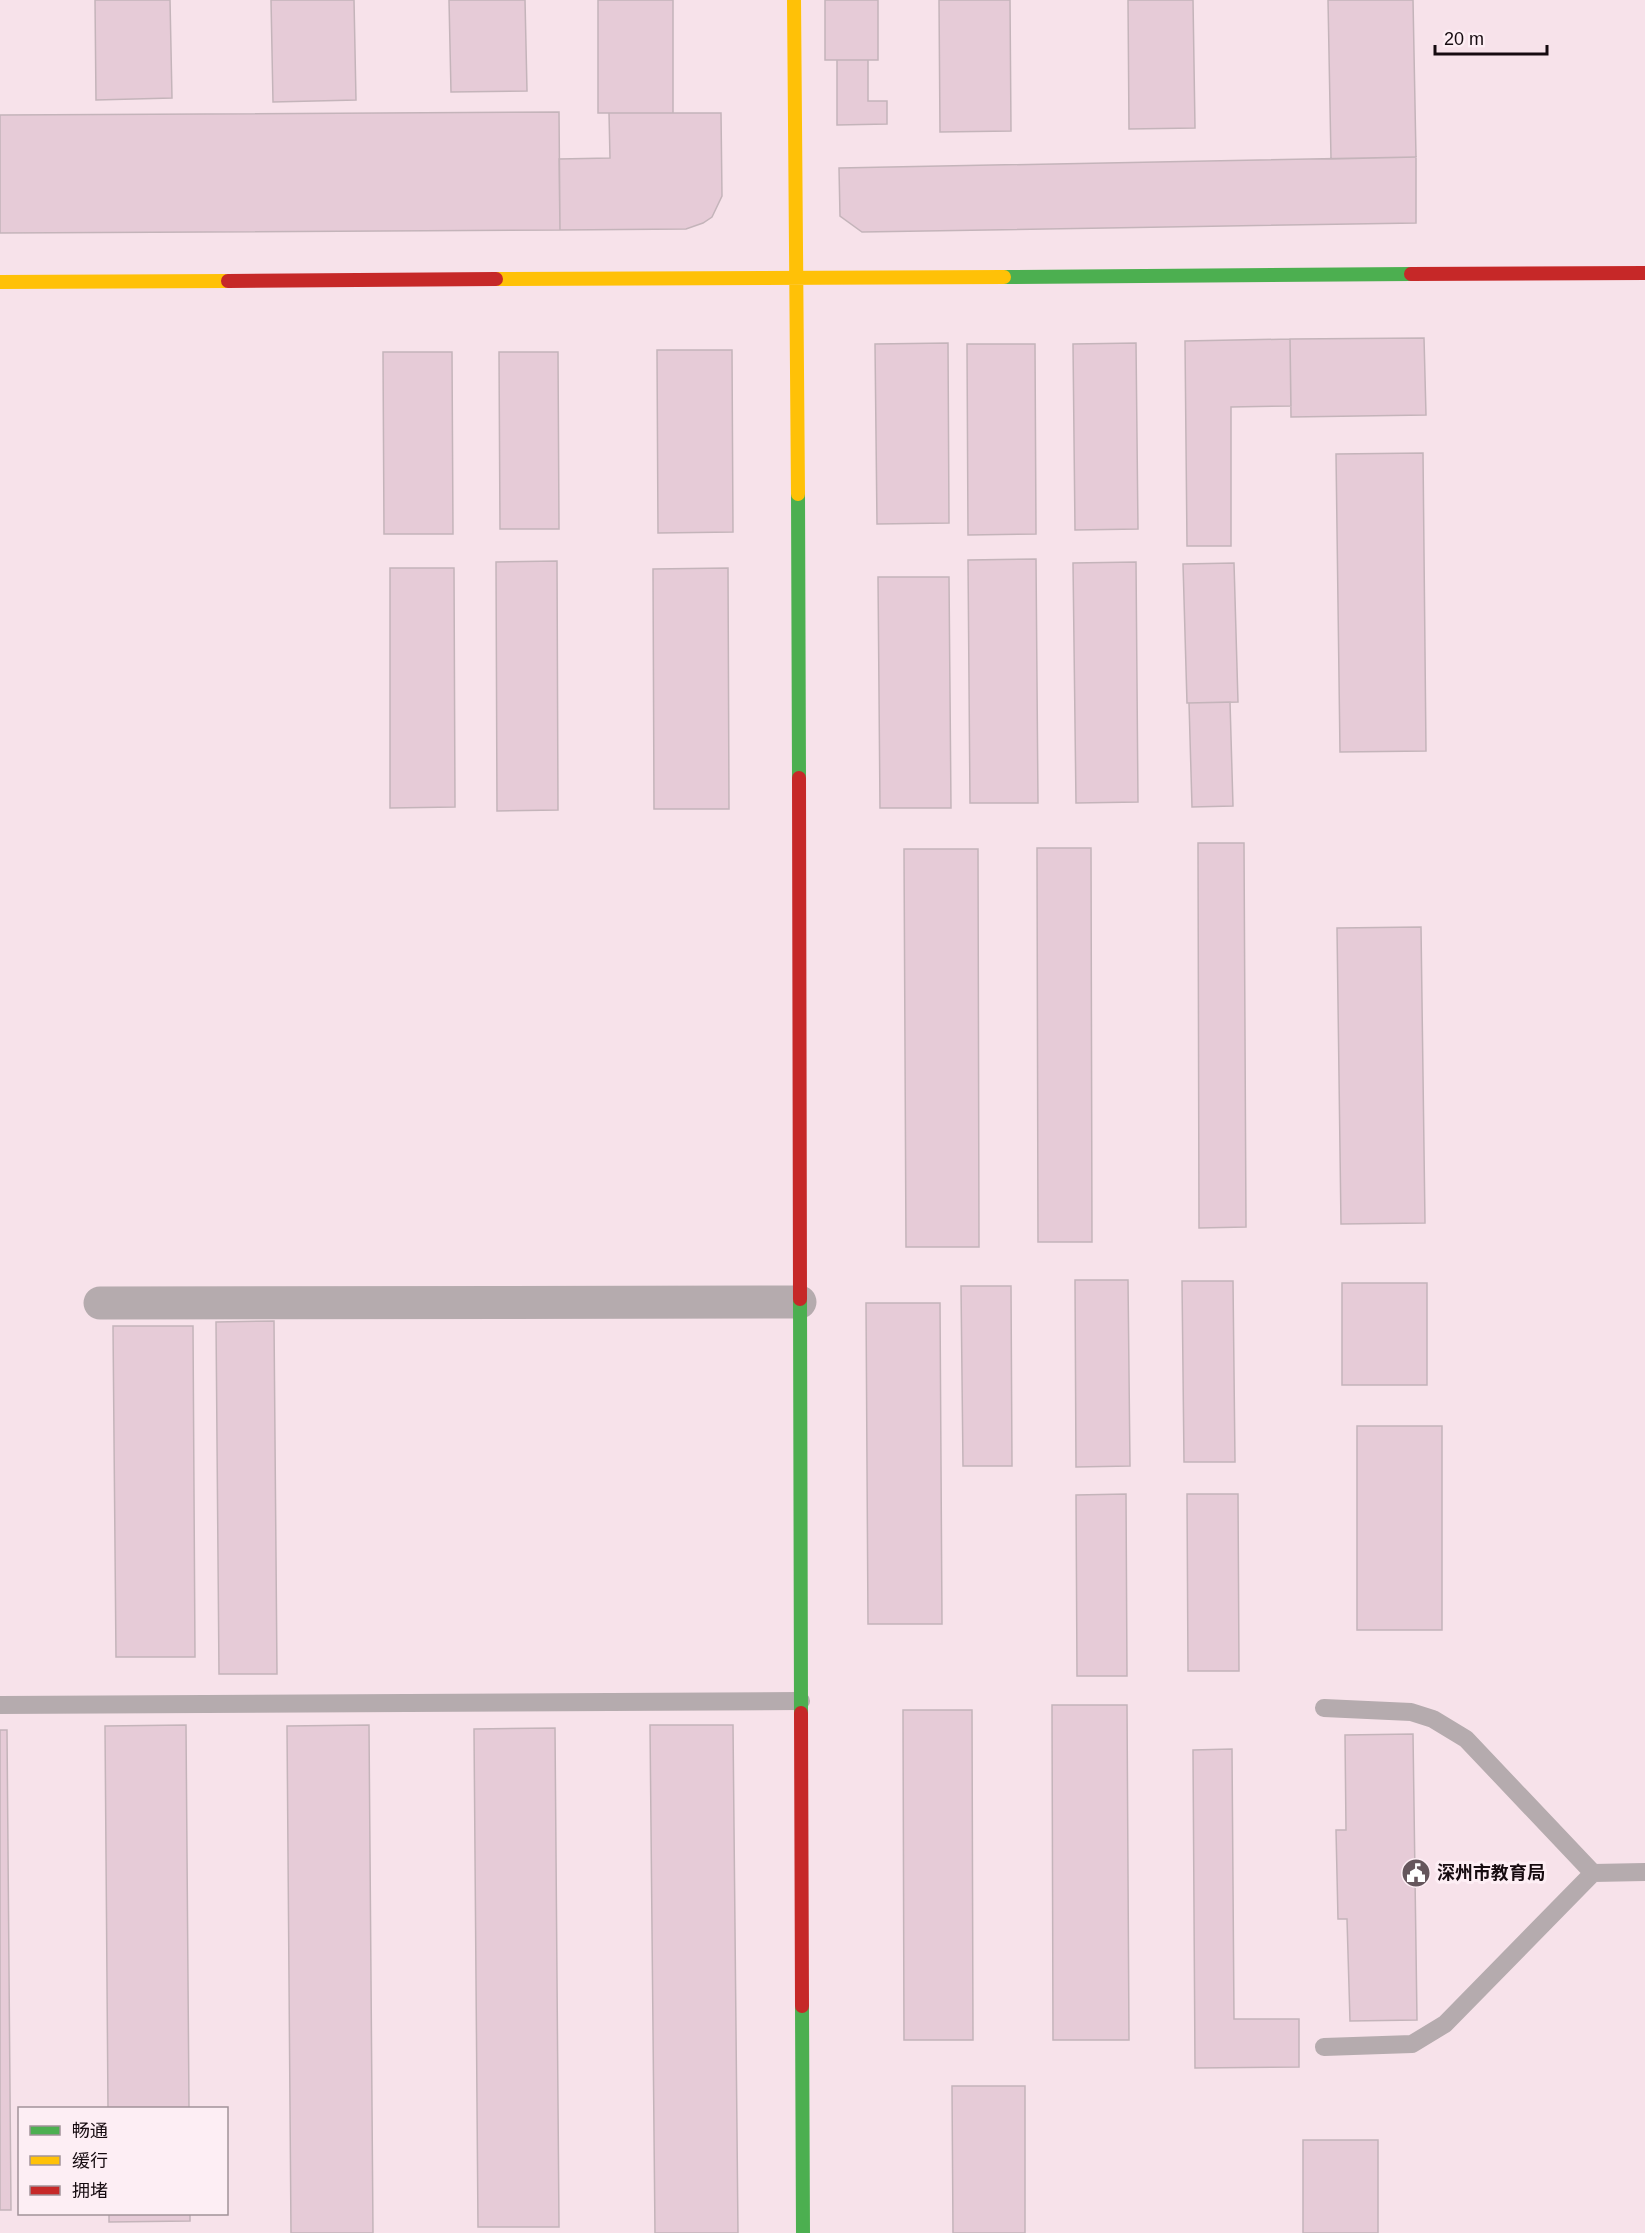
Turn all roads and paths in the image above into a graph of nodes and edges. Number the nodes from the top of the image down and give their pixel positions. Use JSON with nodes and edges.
{"nodes":[{"id":1,"x":794,"y":0,"type":"edge"},
{"id":2,"x":1645,"y":273,"type":"edge"},
{"id":3,"x":797,"y":278,"type":"junction"},
{"id":4,"x":0,"y":282,"type":"edge"},
{"id":5,"x":800,"y":1302,"type":"junction"},
{"id":6,"x":100,"y":1303,"type":"dead end"},
{"id":7,"x":801,"y":1701,"type":"junction"},
{"id":8,"x":0,"y":1705,"type":"edge"},
{"id":9,"x":1324,"y":1707,"type":"dead end"},
{"id":10,"x":1645,"y":1872,"type":"edge"},
{"id":11,"x":1593,"y":1873,"type":"junction"},
{"id":12,"x":1324,"y":2047,"type":"dead end"},
{"id":13,"x":803,"y":2233,"type":"edge"}],
"edges":[{"from":1,"to":3,"type":"street"},
{"from":2,"to":3,"type":"street"},
{"from":3,"to":4,"type":"street"},
{"from":3,"to":5,"type":"street"},
{"from":5,"to":6,"type":"street"},
{"from":5,"to":7,"type":"street"},
{"from":7,"to":8,"type":"lane"},
{"from":7,"to":13,"type":"street"},
{"from":9,"to":11,"type":"lane"},
{"from":10,"to":11,"type":"lane"},
{"from":11,"to":12,"type":"lane"}]}
